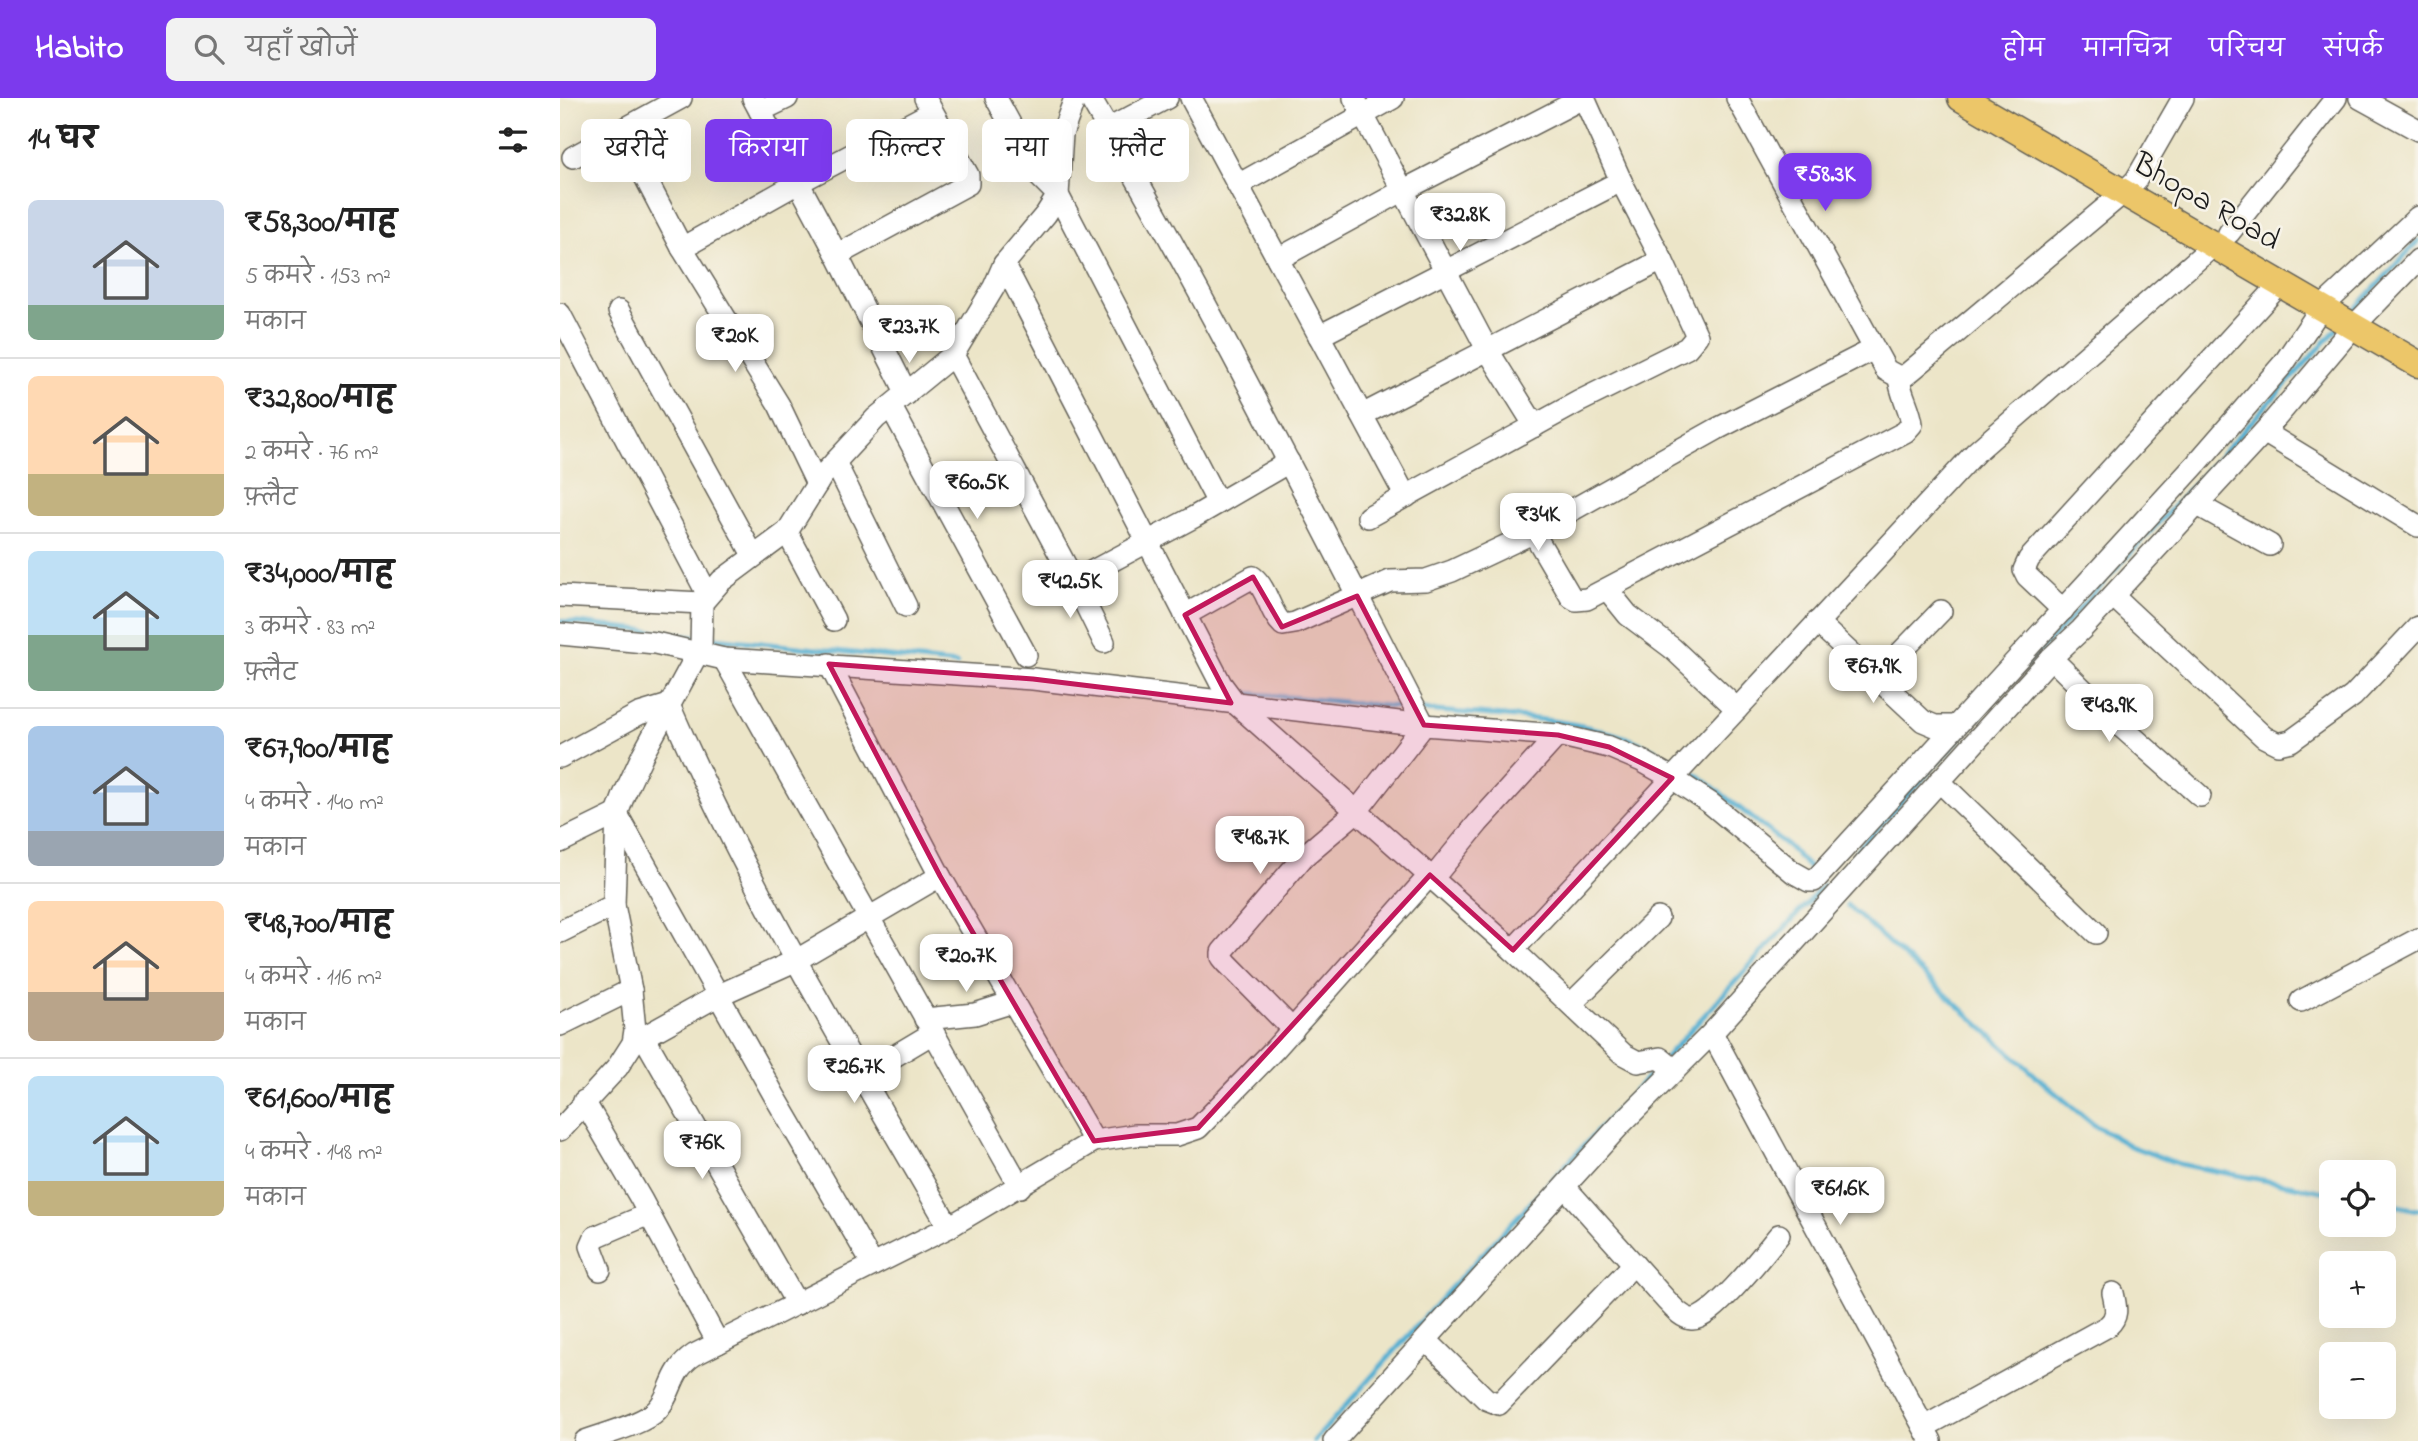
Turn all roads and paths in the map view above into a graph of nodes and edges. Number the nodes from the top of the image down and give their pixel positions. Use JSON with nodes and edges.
{"nodes":[{"id":1,"x":681,"y":98,"type":"edge"},
{"id":2,"x":787,"y":98,"type":"edge"},
{"id":3,"x":996,"y":98,"type":"edge"},
{"id":4,"x":1075,"y":98,"type":"edge"},
{"id":5,"x":1090,"y":98,"type":"edge"},
{"id":6,"x":1167,"y":98,"type":"edge"},
{"id":7,"x":1191,"y":98,"type":"edge"},
{"id":8,"x":1393,"y":98,"type":"edge"},
{"id":9,"x":1583,"y":98,"type":"edge"},
{"id":10,"x":1737,"y":98,"type":"edge"},
{"id":11,"x":1961,"y":98,"type":"edge"},
{"id":12,"x":1994,"y":98,"type":"edge"},
{"id":13,"x":2183,"y":98,"type":"edge"},
{"id":14,"x":2336,"y":98,"type":"edge"},
{"id":15,"x":2360,"y":98,"type":"edge"},
{"id":16,"x":757,"y":105,"type":"edge"},
{"id":17,"x":929,"y":105,"type":"edge"},
{"id":18,"x":1359,"y":106,"type":"edge"},
{"id":19,"x":643,"y":119,"type":"edge"},
{"id":20,"x":1102,"y":119,"type":"edge"},
{"id":21,"x":1128,"y":119,"type":"edge"},
{"id":22,"x":2418,"y":130,"type":"edge"},
{"id":23,"x":581,"y":153,"type":"edge"},
{"id":24,"x":573,"y":157,"type":"dead end"},
{"id":25,"x":1620,"y":181,"type":"junction"},
{"id":26,"x":648,"y":182,"type":"edge"},
{"id":27,"x":1139,"y":182,"type":"edge"},
{"id":28,"x":798,"y":183,"type":"junction"},
{"id":29,"x":1238,"y":185,"type":"junction"},
{"id":30,"x":2130,"y":187,"type":"junction"},
{"id":31,"x":1404,"y":190,"type":"junction"},
{"id":32,"x":1058,"y":194,"type":"junction"},
{"id":33,"x":2418,"y":217,"type":"edge"},
{"id":34,"x":2221,"y":239,"type":"junction"},
{"id":35,"x":682,"y":248,"type":"junction"},
{"id":36,"x":837,"y":255,"type":"junction"},
{"id":37,"x":1278,"y":259,"type":"junction"},
{"id":38,"x":1662,"y":260,"type":"junction"},
{"id":39,"x":2418,"y":260,"type":"edge"},
{"id":40,"x":1004,"y":264,"type":"junction"},
{"id":41,"x":1445,"y":270,"type":"junction"},
{"id":42,"x":2280,"y":284,"type":"junction"},
{"id":43,"x":619,"y":311,"type":"dead end"},
{"id":44,"x":2343,"y":312,"type":"junction"},
{"id":45,"x":560,"y":314,"type":"edge"},
{"id":46,"x":1319,"y":336,"type":"junction"},
{"id":47,"x":2418,"y":346,"type":"edge"},
{"id":48,"x":1487,"y":349,"type":"junction"},
{"id":49,"x":1874,"y":349,"type":"junction"},
{"id":50,"x":953,"y":355,"type":"junction"},
{"id":51,"x":2418,"y":365,"type":"edge"},
{"id":52,"x":1899,"y":377,"type":"junction"},
{"id":53,"x":899,"y":401,"type":"junction"},
{"id":54,"x":1362,"y":415,"type":"junction"},
{"id":55,"x":1535,"y":425,"type":"junction"},
{"id":56,"x":2264,"y":432,"type":"junction"},
{"id":57,"x":835,"y":461,"type":"junction"},
{"id":58,"x":1289,"y":462,"type":"junction"},
{"id":59,"x":817,"y":484,"type":"junction"},
{"id":60,"x":1406,"y":497,"type":"junction"},
{"id":61,"x":1218,"y":503,"type":"junction"},
{"id":62,"x":2196,"y":504,"type":"junction"},
{"id":63,"x":1368,"y":517,"type":"dead end"},
{"id":64,"x":2418,"y":526,"type":"edge"},
{"id":65,"x":787,"y":532,"type":"junction"},
{"id":66,"x":1533,"y":532,"type":"junction"},
{"id":67,"x":1146,"y":541,"type":"junction"},
{"id":68,"x":2270,"y":545,"type":"dead end"},
{"id":69,"x":753,"y":555,"type":"junction"},
{"id":70,"x":1074,"y":580,"type":"junction"},
{"id":71,"x":1607,"y":589,"type":"junction"},
{"id":72,"x":563,"y":592,"type":"edge"},
{"id":73,"x":1357,"y":596,"type":"junction"},
{"id":74,"x":2113,"y":596,"type":"junction"},
{"id":75,"x":705,"y":599,"type":"junction"},
{"id":76,"x":906,"y":606,"type":"dead end"},
{"id":77,"x":2063,"y":610,"type":"junction"},
{"id":78,"x":1941,"y":611,"type":"dead end"},
{"id":79,"x":1185,"y":615,"type":"junction"},
{"id":80,"x":834,"y":620,"type":"dead end"},
{"id":81,"x":1817,"y":622,"type":"junction"},
{"id":82,"x":2418,"y":627,"type":"edge"},
{"id":83,"x":560,"y":634,"type":"edge"},
{"id":84,"x":700,"y":642,"type":"junction"},
{"id":85,"x":1104,"y":642,"type":"dead end"},
{"id":86,"x":1026,"y":655,"type":"dead end"},
{"id":87,"x":2051,"y":657,"type":"junction"},
{"id":88,"x":724,"y":659,"type":"junction"},
{"id":89,"x":829,"y":664,"type":"junction"},
{"id":90,"x":1876,"y":678,"type":"junction"},
{"id":91,"x":1229,"y":694,"type":"junction"},
{"id":92,"x":669,"y":705,"type":"junction"},
{"id":93,"x":1737,"y":709,"type":"junction"},
{"id":94,"x":1419,"y":715,"type":"junction"},
{"id":95,"x":1956,"y":726,"type":"junction"},
{"id":96,"x":1558,"y":735,"type":"junction"},
{"id":97,"x":560,"y":757,"type":"edge"},
{"id":98,"x":1681,"y":768,"type":"junction"},
{"id":99,"x":1939,"y":781,"type":"junction"},
{"id":100,"x":2200,"y":796,"type":"dead end"},
{"id":101,"x":1357,"y":811,"type":"junction"},
{"id":102,"x":617,"y":814,"type":"junction"},
{"id":103,"x":560,"y":842,"type":"edge"},
{"id":104,"x":940,"y":876,"type":"junction"},
{"id":105,"x":1431,"y":877,"type":"junction"},
{"id":106,"x":614,"y":905,"type":"junction"},
{"id":107,"x":869,"y":917,"type":"junction"},
{"id":108,"x":1658,"y":918,"type":"dead end"},
{"id":109,"x":560,"y":932,"type":"edge"},
{"id":110,"x":2096,"y":933,"type":"dead end"},
{"id":111,"x":2418,"y":939,"type":"edge"},
{"id":112,"x":1513,"y":950,"type":"junction"},
{"id":113,"x":794,"y":961,"type":"junction"},
{"id":114,"x":631,"y":990,"type":"junction"},
{"id":115,"x":719,"y":995,"type":"junction"},
{"id":116,"x":2301,"y":1000,"type":"dead end"},
{"id":117,"x":1013,"y":1002,"type":"junction"},
{"id":118,"x":1571,"y":1004,"type":"junction"},
{"id":119,"x":560,"y":1025,"type":"edge"},
{"id":120,"x":929,"y":1026,"type":"junction"},
{"id":121,"x":1293,"y":1030,"type":"junction"},
{"id":122,"x":1712,"y":1033,"type":"junction"},
{"id":123,"x":639,"y":1040,"type":"junction"},
{"id":124,"x":1668,"y":1063,"type":"junction"},
{"id":125,"x":861,"y":1076,"type":"junction"},
{"id":126,"x":584,"y":1101,"type":"junction"},
{"id":127,"x":560,"y":1130,"type":"edge"},
{"id":128,"x":1094,"y":1141,"type":"junction"},
{"id":129,"x":1020,"y":1187,"type":"junction"},
{"id":130,"x":1565,"y":1187,"type":"junction"},
{"id":131,"x":649,"y":1214,"type":"junction"},
{"id":132,"x":949,"y":1227,"type":"junction"},
{"id":133,"x":1779,"y":1235,"type":"dead end"},
{"id":134,"x":1634,"y":1264,"type":"junction"},
{"id":135,"x":873,"y":1265,"type":"junction"},
{"id":136,"x":600,"y":1270,"type":"dead end"},
{"id":137,"x":2113,"y":1293,"type":"dead end"},
{"id":138,"x":797,"y":1304,"type":"junction"},
{"id":139,"x":1426,"y":1340,"type":"junction"},
{"id":140,"x":718,"y":1343,"type":"junction"},
{"id":141,"x":1928,"y":1434,"type":"edge"},
{"id":142,"x":585,"y":1441,"type":"edge"},
{"id":143,"x":1334,"y":1441,"type":"edge"}],
"edges":[{"from":1,"to":19,"type":"street"},
{"from":2,"to":16,"type":"street"},
{"from":3,"to":32,"type":"street"},
{"from":4,"to":32,"type":"street"},
{"from":5,"to":20,"type":"street"},
{"from":6,"to":21,"type":"street"},
{"from":7,"to":29,"type":"street"},
{"from":8,"to":18,"type":"street"},
{"from":9,"to":25,"type":"street"},
{"from":9,"to":31,"type":"street"},
{"from":10,"to":49,"type":"street"},
{"from":11,"to":30,"type":"main road","name":"Bhopa Road"},
{"from":12,"to":30,"type":"main road","name":"Bhopa Road"},
{"from":13,"to":30,"type":"street"},
{"from":14,"to":34,"type":"street"},
{"from":15,"to":22,"type":"street"},
{"from":16,"to":28,"type":"street"},
{"from":17,"to":28,"type":"street"},
{"from":17,"to":36,"type":"street"},
{"from":18,"to":29,"type":"street"},
{"from":18,"to":31,"type":"street"},
{"from":23,"to":24,"type":"street"},
{"from":25,"to":38,"type":"street"},
{"from":25,"to":41,"type":"street"},
{"from":26,"to":35,"type":"street"},
{"from":27,"to":58,"type":"street"},
{"from":28,"to":35,"type":"street"},
{"from":28,"to":36,"type":"street"},
{"from":29,"to":37,"type":"street"},
{"from":30,"to":34,"type":"main road","name":"Bhopa Road"},
{"from":30,"to":52,"type":"street"},
{"from":31,"to":37,"type":"street"},
{"from":31,"to":41,"type":"street"},
{"from":32,"to":40,"type":"street"},
{"from":32,"to":61,"type":"street"},
{"from":33,"to":44,"type":"street"},
{"from":34,"to":42,"type":"main road","name":"Bhopa Road"},
{"from":34,"to":44,"type":"main road","name":"Bhopa Road"},
{"from":34,"to":81,"type":"street"},
{"from":35,"to":59,"type":"street"},
{"from":36,"to":53,"type":"street"},
{"from":37,"to":46,"type":"street"},
{"from":38,"to":48,"type":"street"},
{"from":38,"to":55,"type":"street"},
{"from":39,"to":44,"type":"street"},
{"from":40,"to":50,"type":"street"},
{"from":40,"to":67,"type":"street"},
{"from":41,"to":46,"type":"street"},
{"from":41,"to":48,"type":"street"},
{"from":42,"to":44,"type":"main road","name":"Bhopa Road"},
{"from":42,"to":77,"type":"street"},
{"from":43,"to":69,"type":"street"},
{"from":44,"to":47,"type":"main road","name":"Bhopa Road"},
{"from":44,"to":51,"type":"main road","name":"Bhopa Road"},
{"from":44,"to":56,"type":"street"},
{"from":44,"to":77,"type":"street"},
{"from":45,"to":75,"type":"street"},
{"from":46,"to":54,"type":"street"},
{"from":48,"to":54,"type":"street"},
{"from":48,"to":55,"type":"street"},
{"from":49,"to":52,"type":"street"},
{"from":49,"to":66,"type":"street"},
{"from":50,"to":53,"type":"street"},
{"from":50,"to":70,"type":"street"},
{"from":52,"to":71,"type":"street"},
{"from":53,"to":57,"type":"street"},
{"from":53,"to":86,"type":"street"},
{"from":54,"to":60,"type":"street"},
{"from":55,"to":60,"type":"street"},
{"from":56,"to":62,"type":"street"},
{"from":56,"to":64,"type":"street"},
{"from":57,"to":59,"type":"street"},
{"from":57,"to":76,"type":"street"},
{"from":58,"to":61,"type":"street"},
{"from":58,"to":73,"type":"street"},
{"from":59,"to":65,"type":"street"},
{"from":60,"to":63,"type":"street"},
{"from":61,"to":67,"type":"street"},
{"from":62,"to":68,"type":"street"},
{"from":62,"to":74,"type":"street"},
{"from":65,"to":69,"type":"street"},
{"from":65,"to":80,"type":"street"},
{"from":66,"to":71,"type":"street"},
{"from":66,"to":73,"type":"street"},
{"from":67,"to":70,"type":"street"},
{"from":67,"to":79,"type":"street"},
{"from":69,"to":75,"type":"street"},
{"from":70,"to":85,"type":"street"},
{"from":71,"to":93,"type":"street"},
{"from":72,"to":75,"type":"street"},
{"from":73,"to":79,"type":"street"},
{"from":73,"to":94,"type":"street"},
{"from":74,"to":82,"type":"street"},
{"from":74,"to":87,"type":"street"},
{"from":75,"to":84,"type":"street"},
{"from":77,"to":95,"type":"street"},
{"from":78,"to":90,"type":"street"},
{"from":79,"to":91,"type":"street"},
{"from":81,"to":90,"type":"street"},
{"from":81,"to":93,"type":"street"},
{"from":83,"to":84,"type":"street"},
{"from":84,"to":88,"type":"street"},
{"from":84,"to":92,"type":"street"},
{"from":87,"to":99,"type":"street"},
{"from":87,"to":100,"type":"street"},
{"from":88,"to":89,"type":"street"},
{"from":88,"to":107,"type":"street"},
{"from":89,"to":91,"type":"street"},
{"from":89,"to":104,"type":"street"},
{"from":90,"to":95,"type":"street"},
{"from":91,"to":94,"type":"street"},
{"from":91,"to":101,"type":"street"},
{"from":92,"to":97,"type":"street"},
{"from":92,"to":102,"type":"street"},
{"from":92,"to":113,"type":"street"},
{"from":93,"to":98,"type":"street"},
{"from":94,"to":96,"type":"street"},
{"from":94,"to":101,"type":"street"},
{"from":95,"to":98,"type":"street"},
{"from":96,"to":98,"type":"street"},
{"from":96,"to":105,"type":"street"},
{"from":98,"to":112,"type":"street"},
{"from":99,"to":110,"type":"street"},
{"from":99,"to":122,"type":"street"},
{"from":101,"to":105,"type":"street"},
{"from":101,"to":121,"type":"street"},
{"from":102,"to":103,"type":"street"},
{"from":102,"to":106,"type":"street"},
{"from":102,"to":115,"type":"street"},
{"from":104,"to":107,"type":"street"},
{"from":104,"to":117,"type":"street"},
{"from":105,"to":112,"type":"street"},
{"from":105,"to":121,"type":"street"},
{"from":106,"to":109,"type":"street"},
{"from":106,"to":114,"type":"street"},
{"from":107,"to":113,"type":"street"},
{"from":107,"to":120,"type":"street"},
{"from":108,"to":118,"type":"street"},
{"from":111,"to":116,"type":"street"},
{"from":112,"to":118,"type":"street"},
{"from":113,"to":115,"type":"street"},
{"from":113,"to":125,"type":"street"},
{"from":114,"to":119,"type":"street"},
{"from":114,"to":123,"type":"street"},
{"from":115,"to":123,"type":"street"},
{"from":115,"to":135,"type":"street"},
{"from":117,"to":120,"type":"street"},
{"from":117,"to":128,"type":"street"},
{"from":118,"to":124,"type":"street"},
{"from":120,"to":125,"type":"street"},
{"from":120,"to":129,"type":"street"},
{"from":121,"to":128,"type":"street"},
{"from":122,"to":124,"type":"street"},
{"from":122,"to":141,"type":"street"},
{"from":123,"to":126,"type":"street"},
{"from":123,"to":138,"type":"street"},
{"from":124,"to":130,"type":"street"},
{"from":125,"to":132,"type":"street"},
{"from":126,"to":127,"type":"street"},
{"from":126,"to":131,"type":"street"},
{"from":128,"to":129,"type":"street"},
{"from":129,"to":132,"type":"street"},
{"from":130,"to":134,"type":"street"},
{"from":130,"to":139,"type":"street"},
{"from":131,"to":136,"type":"street"},
{"from":131,"to":140,"type":"street"},
{"from":132,"to":135,"type":"street"},
{"from":133,"to":134,"type":"street"},
{"from":134,"to":139,"type":"street"},
{"from":135,"to":138,"type":"street"},
{"from":137,"to":141,"type":"street"},
{"from":138,"to":140,"type":"street"},
{"from":139,"to":143,"type":"street"},
{"from":140,"to":142,"type":"street"}]}
